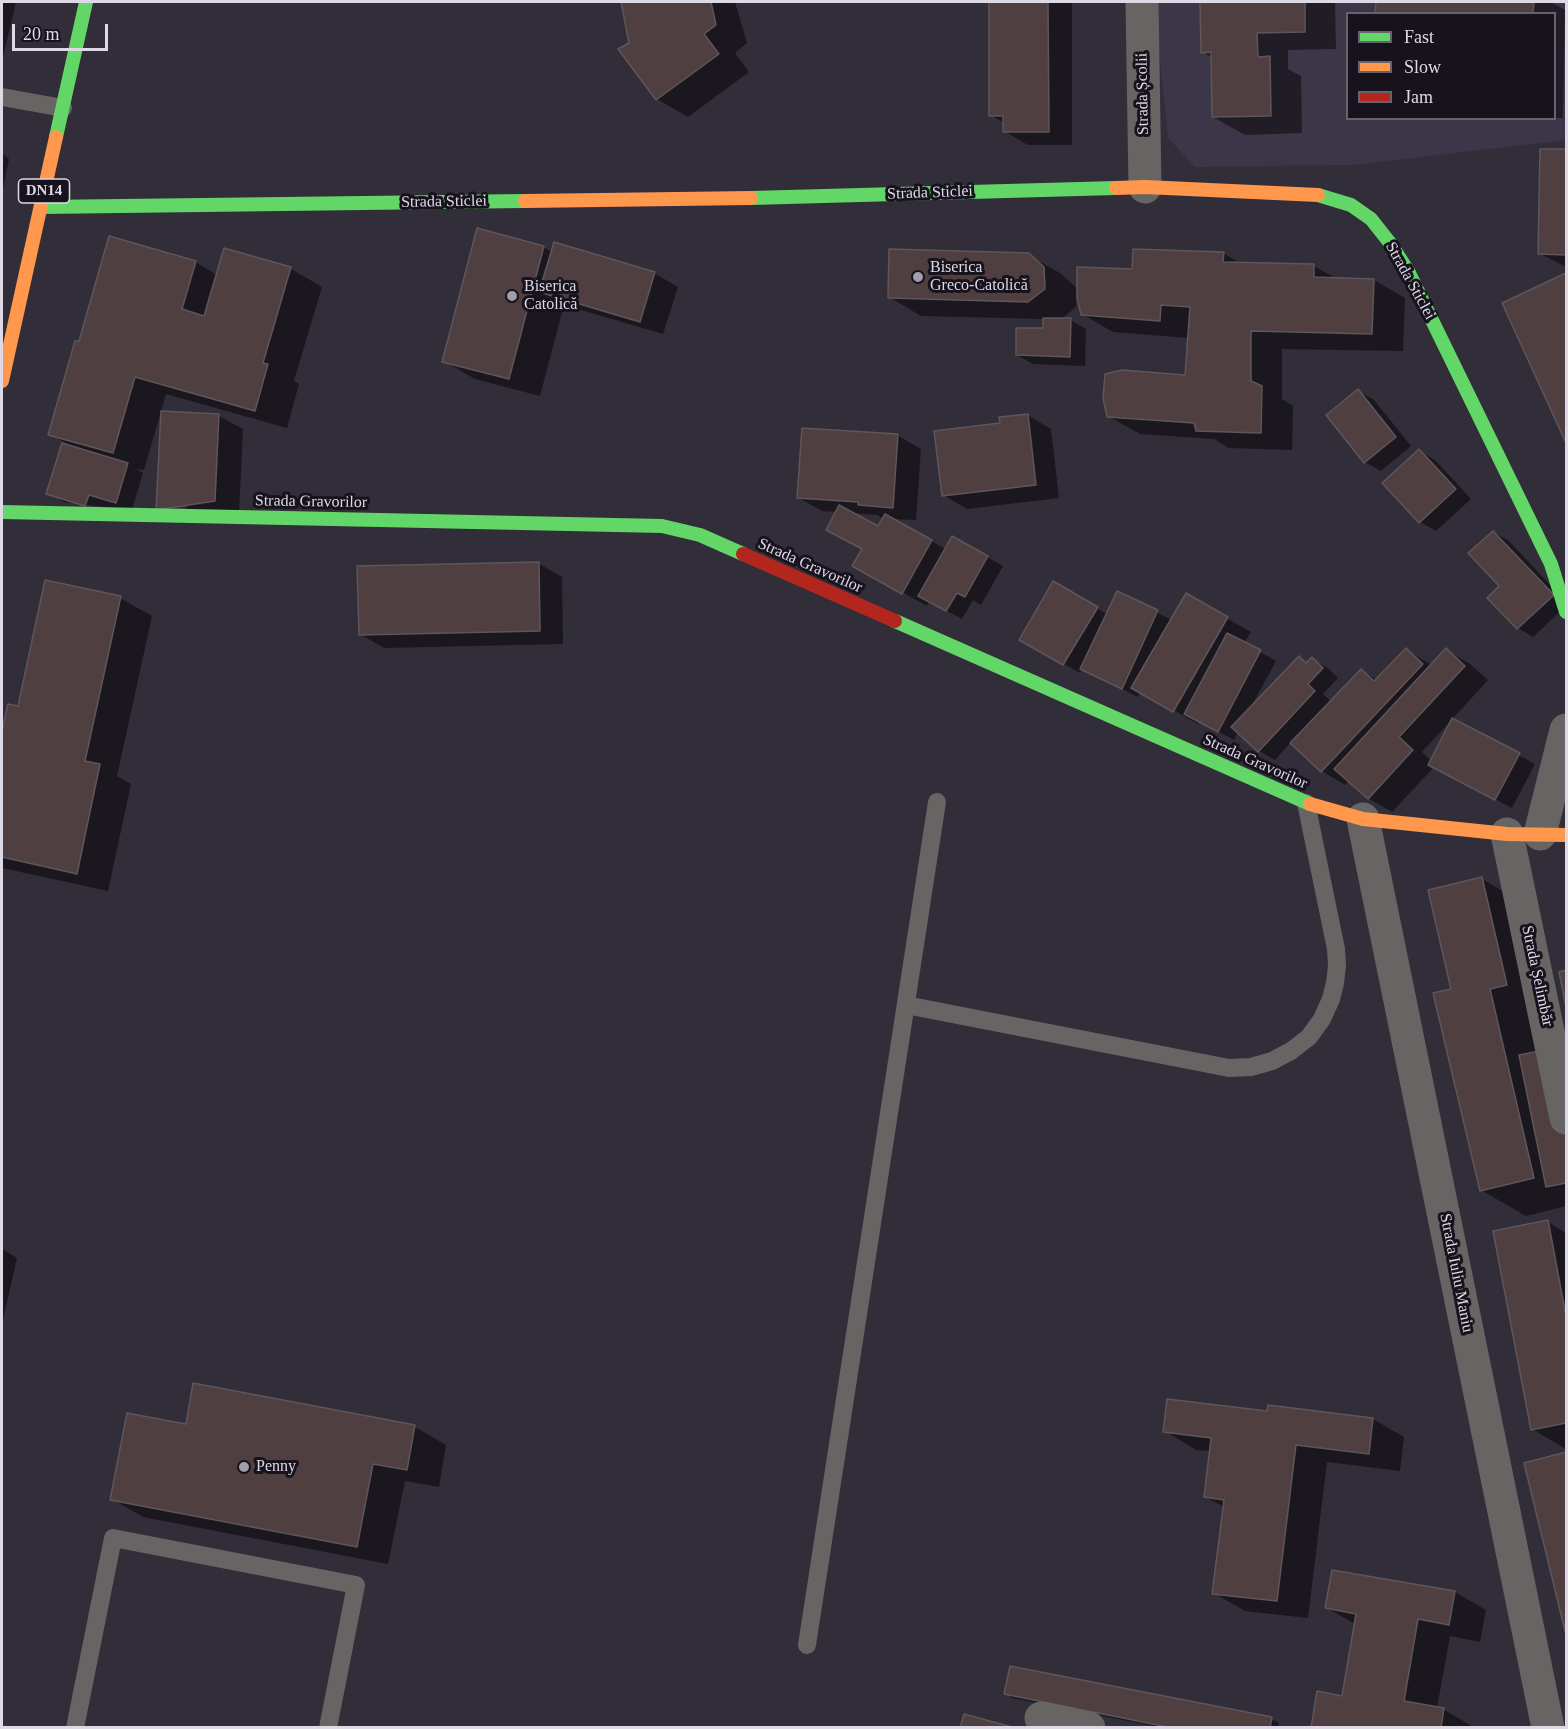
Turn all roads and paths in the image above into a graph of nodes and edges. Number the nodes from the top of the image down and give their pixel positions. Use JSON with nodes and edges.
{"nodes":[{"id":1,"x":87,"y":2,"type":"edge"},
{"id":2,"x":1142,"y":2,"type":"edge"},
{"id":3,"x":2,"y":97,"type":"edge"},
{"id":4,"x":63,"y":108,"type":"junction"},
{"id":5,"x":1145,"y":187,"type":"junction"},
{"id":6,"x":41,"y":207,"type":"junction"},
{"id":7,"x":2,"y":381,"type":"edge"},
{"id":8,"x":2,"y":512,"type":"edge"},
{"id":9,"x":1566,"y":612,"type":"edge"},
{"id":10,"x":1566,"y":730,"type":"edge"},
{"id":11,"x":937,"y":802,"type":"dead end"},
{"id":12,"x":1306,"y":803,"type":"junction"},
{"id":13,"x":1364,"y":819,"type":"junction"},
{"id":14,"x":1507,"y":834,"type":"junction"},
{"id":15,"x":1553,"y":834,"type":"edge"},
{"id":16,"x":906,"y":1005,"type":"junction"},
{"id":17,"x":1566,"y":1118,"type":"edge"},
{"id":18,"x":807,"y":1645,"type":"dead end"},
{"id":19,"x":1041,"y":1718,"type":"dead end"},
{"id":20,"x":75,"y":1728,"type":"edge"},
{"id":21,"x":328,"y":1728,"type":"edge"},
{"id":22,"x":1089,"y":1728,"type":"edge"},
{"id":23,"x":1548,"y":1728,"type":"edge"}],
"edges":[{"from":1,"to":4,"type":"street","number":"DN14"},
{"from":2,"to":5,"type":"street","name":"Strada Școlii"},
{"from":3,"to":4,"type":"lane"},
{"from":4,"to":6,"type":"street","number":"DN14"},
{"from":5,"to":6,"type":"street","name":"Strada Sticlei"},
{"from":5,"to":9,"type":"street","name":"Strada Sticlei"},
{"from":6,"to":7,"type":"street","number":"DN14"},
{"from":8,"to":12,"type":"street","name":"Strada Gravorilor"},
{"from":10,"to":15,"type":"street"},
{"from":11,"to":16,"type":"lane"},
{"from":12,"to":13,"type":"street","name":"Strada Gravorilor"},
{"from":12,"to":16,"type":"lane"},
{"from":13,"to":14,"type":"street","name":"Strada Gravorilor"},
{"from":13,"to":23,"type":"street","name":"Strada Iuliu Maniu"},
{"from":14,"to":15,"type":"street","name":"Strada Gravorilor"},
{"from":14,"to":17,"type":"street","name":"Strada Șelimbăr"},
{"from":16,"to":18,"type":"lane"},
{"from":19,"to":22,"type":"street"},
{"from":20,"to":21,"type":"lane"}]}
